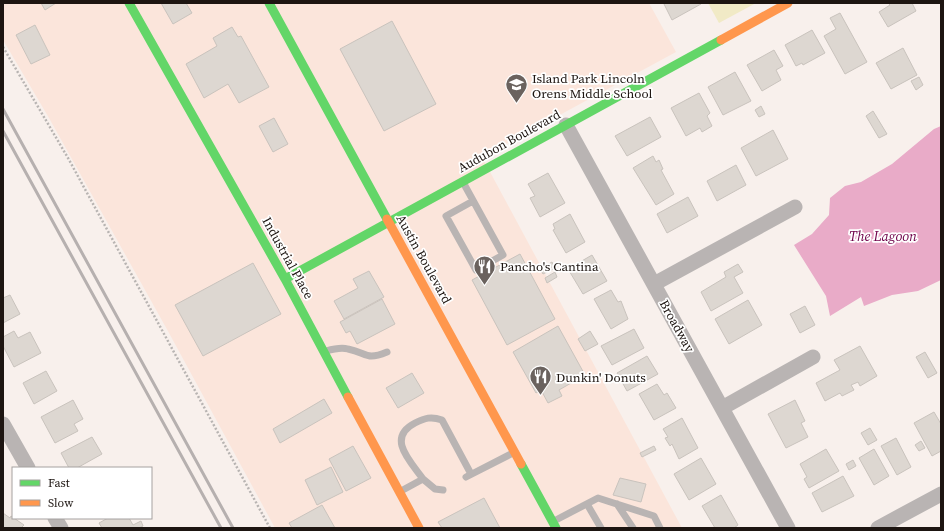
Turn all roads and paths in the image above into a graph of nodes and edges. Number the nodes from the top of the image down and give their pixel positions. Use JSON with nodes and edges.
{"nodes":[{"id":1,"x":129,"y":3,"type":"edge"},
{"id":2,"x":269,"y":3,"type":"edge"},
{"id":3,"x":788,"y":3,"type":"edge"},
{"id":4,"x":3,"y":47,"type":"edge"},
{"id":5,"x":566,"y":125,"type":"junction"},
{"id":6,"x":462,"y":182,"type":"junction"},
{"id":7,"x":473,"y":201,"type":"junction"},
{"id":8,"x":795,"y":207,"type":"dead end"},
{"id":9,"x":389,"y":222,"type":"junction"},
{"id":10,"x":285,"y":279,"type":"junction"},
{"id":11,"x":654,"y":284,"type":"junction"},
{"id":12,"x":324,"y":352,"type":"junction"},
{"id":13,"x":387,"y":352,"type":"dead end"},
{"id":14,"x":813,"y":357,"type":"dead end"},
{"id":15,"x":722,"y":408,"type":"junction"},
{"id":16,"x":3,"y":424,"type":"edge"},
{"id":17,"x":3,"y":445,"type":"edge"},
{"id":18,"x":515,"y":452,"type":"junction"},
{"id":19,"x":26,"y":463,"type":"edge"},
{"id":20,"x":423,"y":479,"type":"junction"},
{"id":21,"x":443,"y":490,"type":"dead end"},
{"id":22,"x":400,"y":492,"type":"junction"},
{"id":23,"x":941,"y":494,"type":"edge"},
{"id":24,"x":587,"y":504,"type":"junction"},
{"id":25,"x":617,"y":504,"type":"junction"},
{"id":26,"x":56,"y":519,"type":"edge"},
{"id":27,"x":554,"y":525,"type":"edge"},
{"id":28,"x":61,"y":528,"type":"edge"},
{"id":29,"x":270,"y":528,"type":"edge"},
{"id":30,"x":419,"y":528,"type":"edge"},
{"id":31,"x":601,"y":528,"type":"edge"},
{"id":32,"x":633,"y":528,"type":"edge"},
{"id":33,"x":660,"y":528,"type":"edge"},
{"id":34,"x":788,"y":528,"type":"edge"},
{"id":35,"x":878,"y":528,"type":"edge"}],
"edges":[{"from":1,"to":10,"type":"street","name":"Industrial Place"},
{"from":2,"to":9,"type":"street","name":"Austin Boulevard"},
{"from":3,"to":5,"type":"street","name":"Audubon Boulevard"},
{"from":4,"to":29,"type":"path"},
{"from":5,"to":6,"type":"street","name":"Audubon Boulevard"},
{"from":5,"to":11,"type":"street","name":"Broadway"},
{"from":6,"to":7,"type":"lane"},
{"from":6,"to":9,"type":"street","name":"Audubon Boulevard"},
{"from":7,"to":7,"type":"lane"},
{"from":8,"to":11,"type":"street"},
{"from":9,"to":10,"type":"street","name":"Audubon Boulevard"},
{"from":9,"to":18,"type":"street","name":"Austin Boulevard"},
{"from":10,"to":12,"type":"street","name":"Industrial Place"},
{"from":11,"to":15,"type":"street","name":"Broadway"},
{"from":12,"to":13,"type":"lane"},
{"from":12,"to":22,"type":"street","name":"Industrial Place"},
{"from":14,"to":15,"type":"street"},
{"from":15,"to":34,"type":"street","name":"Broadway"},
{"from":16,"to":19,"type":"street"},
{"from":17,"to":19,"type":"street"},
{"from":18,"to":20,"type":"lane"},
{"from":18,"to":27,"type":"street","name":"Austin Boulevard"},
{"from":20,"to":21,"type":"lane"},
{"from":20,"to":22,"type":"lane"},
{"from":22,"to":30,"type":"street","name":"Industrial Place"},
{"from":23,"to":35,"type":"street"},
{"from":24,"to":25,"type":"lane"},
{"from":24,"to":27,"type":"lane"},
{"from":24,"to":31,"type":"lane"},
{"from":25,"to":32,"type":"lane"},
{"from":25,"to":33,"type":"lane"},
{"from":26,"to":28,"type":"street"}]}
